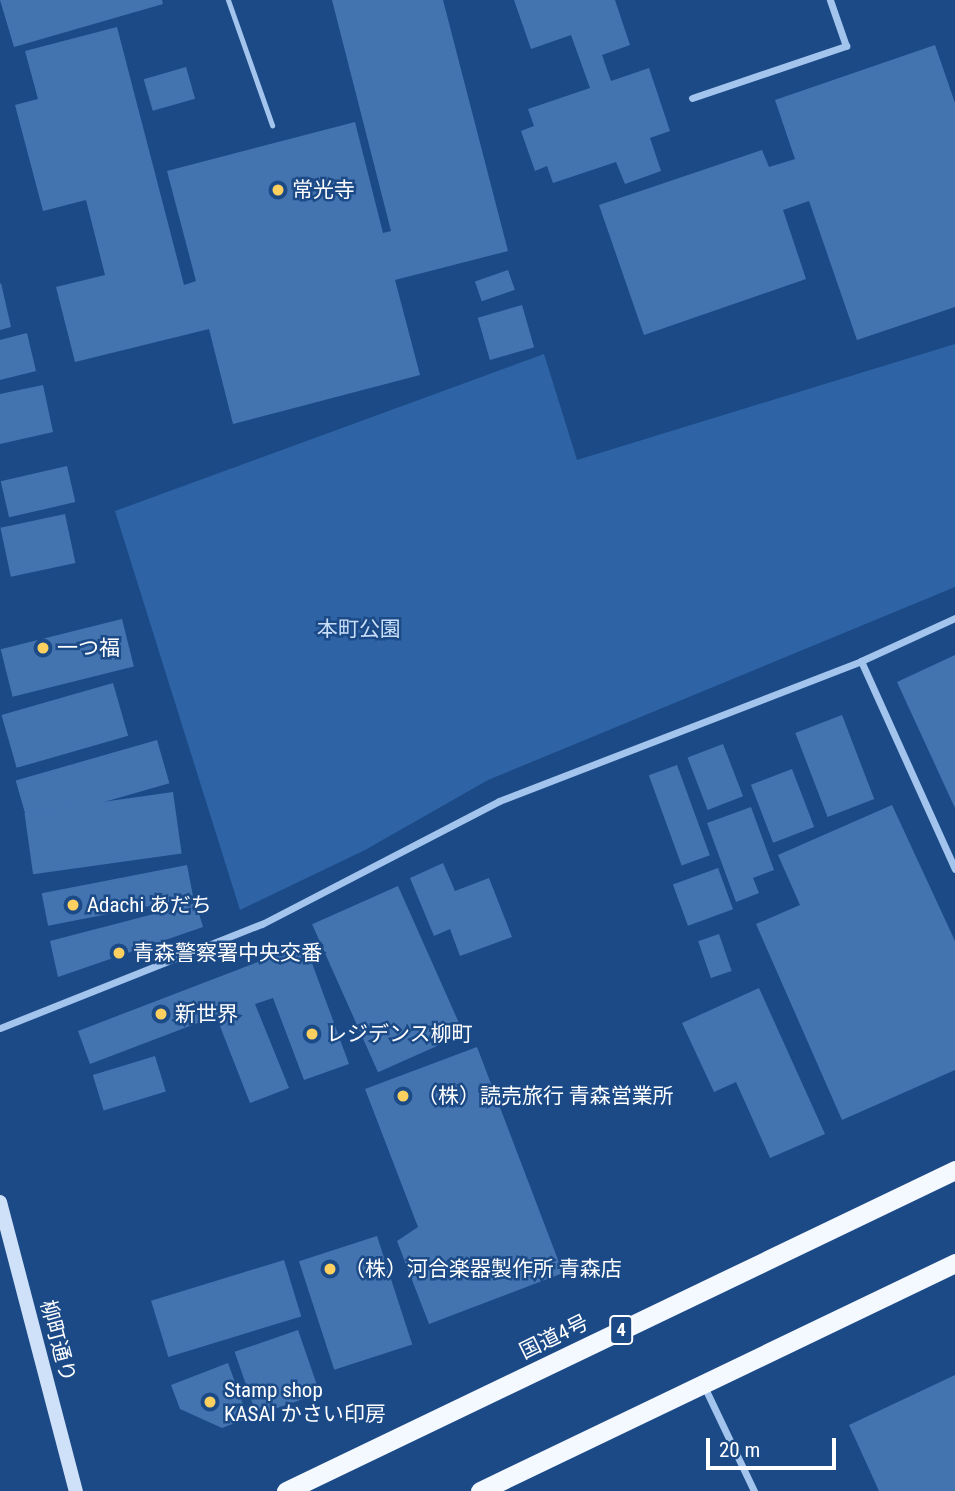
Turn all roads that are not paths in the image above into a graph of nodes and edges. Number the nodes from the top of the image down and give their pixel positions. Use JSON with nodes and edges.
{"nodes":[{"id":1,"x":228,"y":0,"type":"edge"},
{"id":2,"x":830,"y":0,"type":"edge"},
{"id":3,"x":692,"y":98,"type":"dead end"},
{"id":4,"x":272,"y":125,"type":"dead end"},
{"id":5,"x":955,"y":618,"type":"edge"},
{"id":6,"x":861,"y":661,"type":"junction"},
{"id":7,"x":955,"y":869,"type":"edge"},
{"id":8,"x":0,"y":1028,"type":"edge"},
{"id":9,"x":955,"y":1170,"type":"edge"},
{"id":10,"x":0,"y":1202,"type":"edge"},
{"id":11,"x":955,"y":1263,"type":"edge"},
{"id":12,"x":703,"y":1384,"type":"junction"},
{"id":13,"x":76,"y":1491,"type":"edge"},
{"id":14,"x":286,"y":1491,"type":"edge"},
{"id":15,"x":480,"y":1491,"type":"edge"},
{"id":16,"x":754,"y":1491,"type":"edge"}],
"edges":[{"from":1,"to":4,"type":"lane"},
{"from":2,"to":3,"type":"street"},
{"from":5,"to":6,"type":"street"},
{"from":6,"to":7,"type":"street"},
{"from":6,"to":8,"type":"street"},
{"from":9,"to":14,"type":"highway","name":"国道4号","number":"4"},
{"from":10,"to":13,"type":"main road","name":"柳町通り"},
{"from":11,"to":12,"type":"highway"},
{"from":12,"to":15,"type":"highway"},
{"from":12,"to":16,"type":"street"}]}
